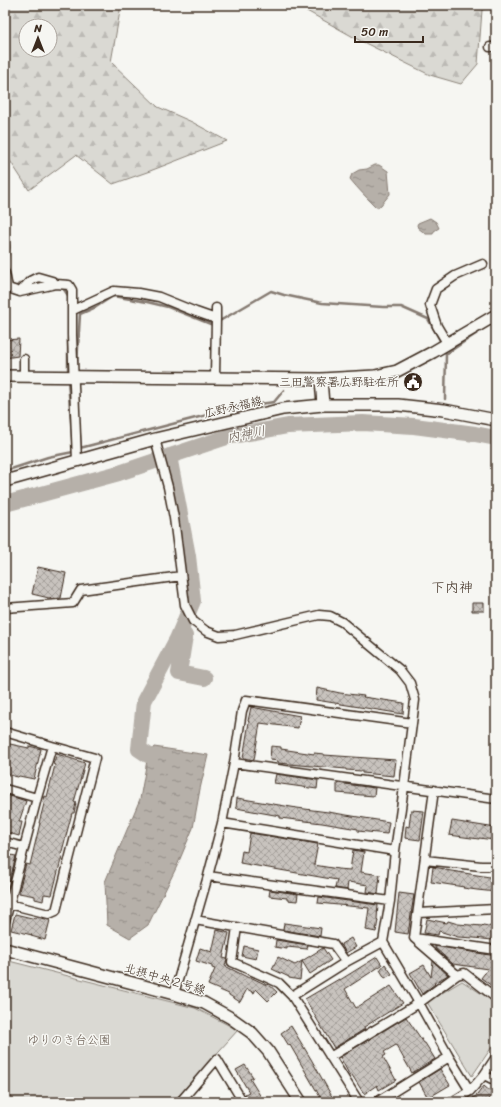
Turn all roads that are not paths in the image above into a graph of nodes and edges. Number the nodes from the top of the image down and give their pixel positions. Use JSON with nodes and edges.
{"nodes":[{"id":1,"x":483,"y":264,"type":"dead end"},
{"id":2,"x":5,"y":273,"type":"edge"},
{"id":3,"x":216,"y":308,"type":"dead end"},
{"id":4,"x":73,"y":310,"type":"junction"},
{"id":5,"x":496,"y":315,"type":"edge"},
{"id":6,"x":216,"y":319,"type":"junction"},
{"id":7,"x":447,"y":343,"type":"junction"},
{"id":8,"x":24,"y":359,"type":"dead end"},
{"id":9,"x":5,"y":376,"type":"edge"},
{"id":10,"x":24,"y":376,"type":"junction"},
{"id":11,"x":74,"y":376,"type":"junction"},
{"id":12,"x":215,"y":377,"type":"junction"},
{"id":13,"x":321,"y":379,"type":"junction"},
{"id":14,"x":323,"y":405,"type":"junction"},
{"id":15,"x":496,"y":420,"type":"edge"},
{"id":16,"x":156,"y":442,"type":"junction"},
{"id":17,"x":76,"y":461,"type":"junction"},
{"id":18,"x":5,"y":481,"type":"edge"},
{"id":19,"x":181,"y":576,"type":"junction"},
{"id":20,"x":5,"y":608,"type":"edge"},
{"id":21,"x":412,"y":723,"type":"junction"},
{"id":22,"x":5,"y":732,"type":"edge"},
{"id":23,"x":52,"y":746,"type":"junction"},
{"id":24,"x":234,"y":763,"type":"junction"},
{"id":25,"x":404,"y":787,"type":"junction"},
{"id":26,"x":5,"y":788,"type":"edge"},
{"id":27,"x":434,"y":790,"type":"junction"},
{"id":28,"x":37,"y":798,"type":"junction"},
{"id":29,"x":496,"y":799,"type":"edge"},
{"id":30,"x":222,"y":824,"type":"junction"},
{"id":31,"x":5,"y":842,"type":"edge"},
{"id":32,"x":24,"y":847,"type":"junction"},
{"id":33,"x":395,"y":851,"type":"junction"},
{"id":34,"x":424,"y":860,"type":"junction"},
{"id":35,"x":496,"y":866,"type":"edge"},
{"id":36,"x":208,"y":876,"type":"junction"},
{"id":37,"x":390,"y":901,"type":"junction"},
{"id":38,"x":7,"y":903,"type":"edge"},
{"id":39,"x":496,"y":909,"type":"edge"},
{"id":40,"x":418,"y":913,"type":"junction"},
{"id":41,"x":195,"y":920,"type":"junction"},
{"id":42,"x":5,"y":921,"type":"edge"},
{"id":43,"x":237,"y":927,"type":"junction"},
{"id":44,"x":414,"y":938,"type":"junction"},
{"id":45,"x":383,"y":942,"type":"junction"},
{"id":46,"x":5,"y":949,"type":"edge"},
{"id":47,"x":496,"y":950,"type":"edge"},
{"id":48,"x":346,"y":962,"type":"junction"},
{"id":49,"x":457,"y":975,"type":"junction"},
{"id":50,"x":174,"y":994,"type":"junction"},
{"id":51,"x":495,"y":995,"type":"edge"},
{"id":52,"x":292,"y":996,"type":"junction"},
{"id":53,"x":419,"y":1003,"type":"junction"},
{"id":54,"x":330,"y":1057,"type":"junction"},
{"id":55,"x":449,"y":1057,"type":"junction"},
{"id":56,"x":496,"y":1057,"type":"edge"},
{"id":57,"x":484,"y":1075,"type":"junction"},
{"id":58,"x":496,"y":1081,"type":"edge"},
{"id":59,"x":470,"y":1091,"type":"junction"},
{"id":60,"x":180,"y":1102,"type":"edge"},
{"id":61,"x":243,"y":1102,"type":"edge"},
{"id":62,"x":300,"y":1102,"type":"edge"},
{"id":63,"x":359,"y":1102,"type":"edge"},
{"id":64,"x":377,"y":1102,"type":"edge"},
{"id":65,"x":452,"y":1102,"type":"edge"}],
"edges":[{"from":1,"to":7,"type":"street"},
{"from":2,"to":4,"type":"street"},
{"from":3,"to":6,"type":"street"},
{"from":4,"to":6,"type":"street"},
{"from":4,"to":11,"type":"street"},
{"from":5,"to":7,"type":"street"},
{"from":6,"to":12,"type":"street"},
{"from":7,"to":13,"type":"street"},
{"from":8,"to":10,"type":"street"},
{"from":9,"to":10,"type":"street"},
{"from":10,"to":11,"type":"street"},
{"from":11,"to":12,"type":"street"},
{"from":11,"to":17,"type":"street"},
{"from":12,"to":13,"type":"street"},
{"from":13,"to":14,"type":"street"},
{"from":14,"to":15,"type":"street","name":"広野永福線"},
{"from":14,"to":16,"type":"street","name":"広野永福線"},
{"from":16,"to":17,"type":"street","name":"広野永福線"},
{"from":16,"to":19,"type":"street"},
{"from":17,"to":18,"type":"street","name":"広野永福線"},
{"from":19,"to":20,"type":"street"},
{"from":19,"to":21,"type":"street"},
{"from":21,"to":24,"type":"street"},
{"from":21,"to":25,"type":"street"},
{"from":22,"to":23,"type":"street"},
{"from":23,"to":28,"type":"street"},
{"from":23,"to":38,"type":"street"},
{"from":24,"to":25,"type":"street"},
{"from":24,"to":30,"type":"street"},
{"from":25,"to":27,"type":"street"},
{"from":25,"to":33,"type":"street"},
{"from":26,"to":28,"type":"street"},
{"from":27,"to":29,"type":"street"},
{"from":27,"to":34,"type":"street"},
{"from":28,"to":32,"type":"street"},
{"from":30,"to":33,"type":"street"},
{"from":30,"to":36,"type":"street"},
{"from":31,"to":32,"type":"street"},
{"from":32,"to":38,"type":"street"},
{"from":33,"to":37,"type":"street"},
{"from":34,"to":35,"type":"street"},
{"from":34,"to":40,"type":"street"},
{"from":36,"to":37,"type":"street"},
{"from":36,"to":41,"type":"street"},
{"from":37,"to":45,"type":"street"},
{"from":38,"to":42,"type":"street"},
{"from":39,"to":40,"type":"street"},
{"from":40,"to":44,"type":"street"},
{"from":41,"to":43,"type":"street"},
{"from":41,"to":50,"type":"street"},
{"from":43,"to":48,"type":"street"},
{"from":43,"to":52,"type":"street"},
{"from":44,"to":47,"type":"street"},
{"from":44,"to":49,"type":"street"},
{"from":45,"to":48,"type":"street"},
{"from":45,"to":53,"type":"street"},
{"from":46,"to":50,"type":"street","name":"北摂中央２号線"},
{"from":48,"to":52,"type":"street"},
{"from":49,"to":51,"type":"street"},
{"from":49,"to":53,"type":"street"},
{"from":50,"to":62,"type":"street","name":"北摂中央２号線"},
{"from":52,"to":54,"type":"street"},
{"from":53,"to":54,"type":"street"},
{"from":53,"to":55,"type":"street"},
{"from":54,"to":63,"type":"street"},
{"from":55,"to":59,"type":"street"},
{"from":55,"to":64,"type":"street"},
{"from":56,"to":57,"type":"street"},
{"from":57,"to":58,"type":"street"},
{"from":57,"to":59,"type":"street"},
{"from":59,"to":65,"type":"street"},
{"from":60,"to":61,"type":"street"}]}
